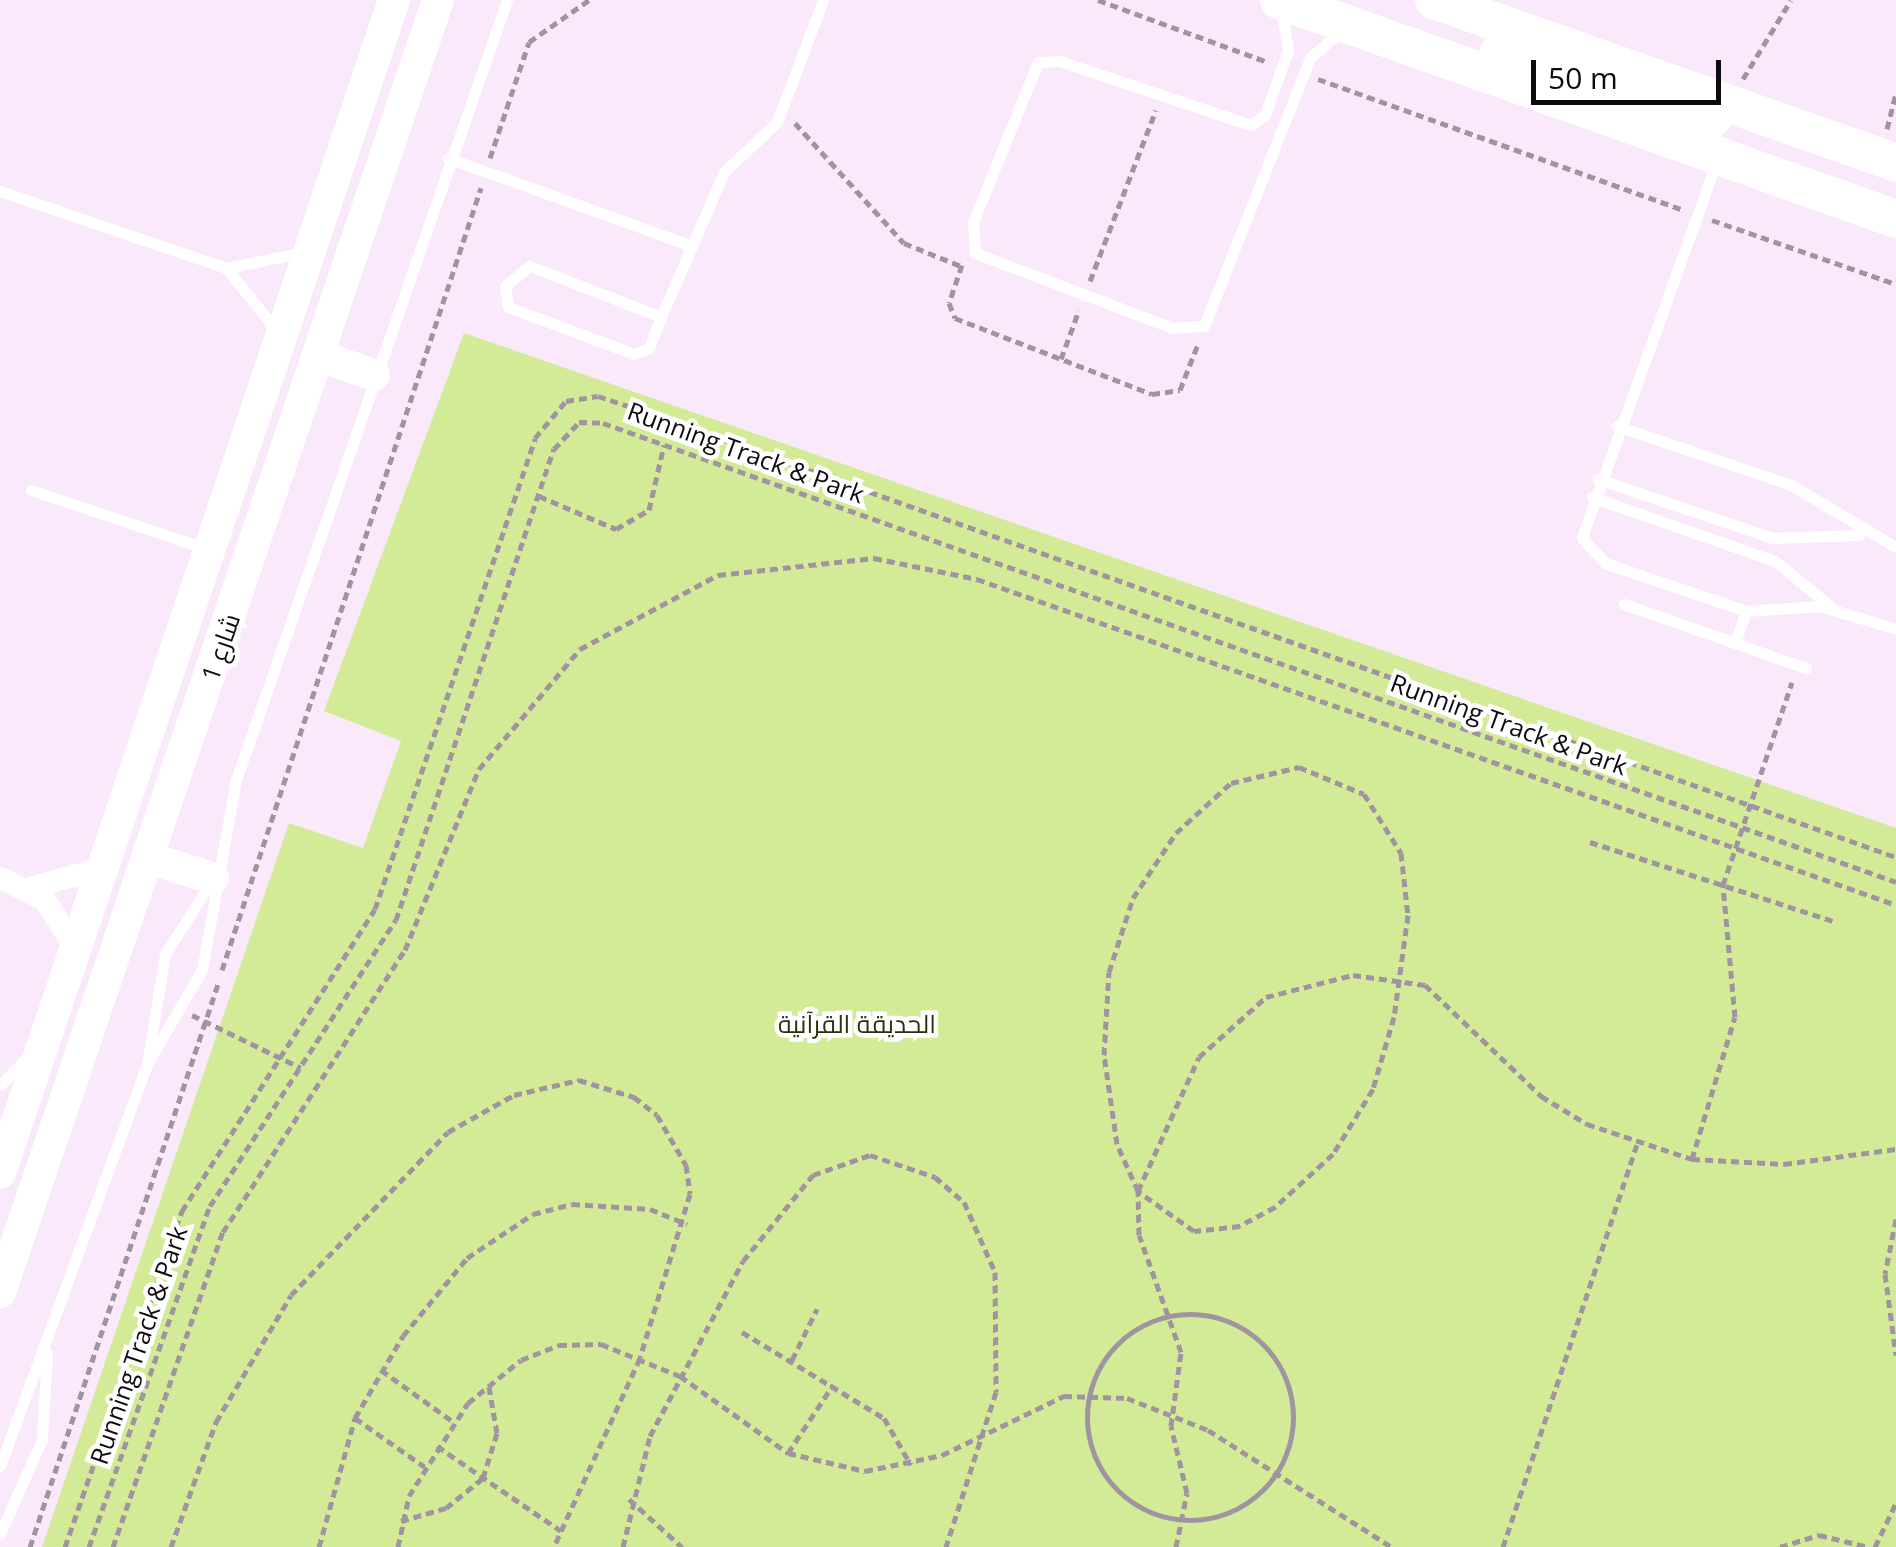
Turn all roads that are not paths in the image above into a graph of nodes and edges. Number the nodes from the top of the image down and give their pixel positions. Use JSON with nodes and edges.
{"nodes":[{"id":1,"x":394,"y":0,"type":"edge"},
{"id":2,"x":404,"y":0,"type":"edge"},
{"id":3,"x":438,"y":0,"type":"edge"},
{"id":4,"x":507,"y":0,"type":"edge"},
{"id":5,"x":824,"y":0,"type":"edge"},
{"id":6,"x":1278,"y":0,"type":"edge"},
{"id":7,"x":1434,"y":0,"type":"edge"},
{"id":8,"x":1349,"y":14,"type":"edge"},
{"id":9,"x":380,"y":50,"type":"junction"},
{"id":10,"x":1724,"y":103,"type":"junction"},
{"id":11,"x":448,"y":158,"type":"junction"},
{"id":12,"x":1717,"y":159,"type":"junction"},
{"id":13,"x":1896,"y":162,"type":"edge"},
{"id":14,"x":1779,"y":179,"type":"junction"},
{"id":15,"x":1896,"y":188,"type":"edge"},
{"id":16,"x":0,"y":192,"type":"edge"},
{"id":17,"x":1896,"y":220,"type":"edge"},
{"id":18,"x":316,"y":241,"type":"junction"},
{"id":19,"x":689,"y":245,"type":"junction"},
{"id":20,"x":226,"y":268,"type":"junction"},
{"id":21,"x":662,"y":317,"type":"junction"},
{"id":22,"x":281,"y":342,"type":"junction"},
{"id":23,"x":319,"y":356,"type":"junction"},
{"id":24,"x":374,"y":374,"type":"junction"},
{"id":25,"x":1618,"y":426,"type":"junction"},
{"id":26,"x":1598,"y":479,"type":"junction"},
{"id":27,"x":31,"y":490,"type":"dead end"},
{"id":28,"x":1592,"y":496,"type":"junction"},
{"id":29,"x":1863,"y":536,"type":"junction"},
{"id":30,"x":1896,"y":547,"type":"edge"},
{"id":31,"x":211,"y":550,"type":"junction"},
{"id":32,"x":1624,"y":604,"type":"dead end"},
{"id":33,"x":1834,"y":608,"type":"junction"},
{"id":34,"x":1746,"y":611,"type":"junction"},
{"id":35,"x":1896,"y":629,"type":"edge"},
{"id":36,"x":1735,"y":643,"type":"junction"},
{"id":37,"x":1802,"y":667,"type":"road end"},
{"id":38,"x":148,"y":858,"type":"junction"},
{"id":39,"x":103,"y":868,"type":"junction"},
{"id":40,"x":0,"y":878,"type":"edge"},
{"id":41,"x":214,"y":878,"type":"junction"},
{"id":42,"x":30,"y":888,"type":"junction"},
{"id":43,"x":75,"y":947,"type":"junction"},
{"id":44,"x":44,"y":1044,"type":"junction"},
{"id":45,"x":146,"y":1064,"type":"junction"},
{"id":46,"x":0,"y":1085,"type":"edge"},
{"id":47,"x":0,"y":1174,"type":"edge"},
{"id":48,"x":0,"y":1292,"type":"edge"},
{"id":49,"x":47,"y":1350,"type":"junction"},
{"id":50,"x":0,"y":1466,"type":"edge"},
{"id":51,"x":0,"y":1534,"type":"edge"}],
"edges":[{"from":1,"to":9,"type":"street","name":"شارع 1"},
{"from":2,"to":9,"type":"street"},
{"from":3,"to":23,"type":"street","name":"شارع 1"},
{"from":4,"to":11,"type":"lane"},
{"from":5,"to":19,"type":"lane"},
{"from":6,"to":8,"type":"main road"},
{"from":6,"to":8,"type":"lane"},
{"from":7,"to":10,"type":"main road"},
{"from":8,"to":10,"type":"main road"},
{"from":8,"to":12,"type":"main road"},
{"from":9,"to":18,"type":"street","name":"شارع 1"},
{"from":10,"to":13,"type":"main road"},
{"from":11,"to":19,"type":"lane"},
{"from":11,"to":24,"type":"lane"},
{"from":12,"to":14,"type":"main road"},
{"from":12,"to":25,"type":"lane"},
{"from":14,"to":15,"type":"main road"},
{"from":14,"to":17,"type":"main road"},
{"from":16,"to":20,"type":"lane"},
{"from":18,"to":20,"type":"lane"},
{"from":18,"to":22,"type":"street","name":"شارع 1"},
{"from":19,"to":21,"type":"lane"},
{"from":20,"to":22,"type":"lane"},
{"from":21,"to":21,"type":"lane"},
{"from":22,"to":31,"type":"street","name":"شارع 1"},
{"from":23,"to":24,"type":"street"},
{"from":23,"to":38,"type":"street","name":"شارع 1"},
{"from":24,"to":41,"type":"lane"},
{"from":25,"to":26,"type":"lane"},
{"from":25,"to":29,"type":"lane"},
{"from":26,"to":28,"type":"lane"},
{"from":26,"to":29,"type":"lane"},
{"from":27,"to":31,"type":"lane"},
{"from":28,"to":33,"type":"lane"},
{"from":28,"to":34,"type":"lane"},
{"from":29,"to":30,"type":"lane"},
{"from":31,"to":39,"type":"street","name":"شارع 1"},
{"from":32,"to":36,"type":"lane"},
{"from":33,"to":34,"type":"lane"},
{"from":33,"to":35,"type":"lane"},
{"from":34,"to":36,"type":"lane"},
{"from":36,"to":37,"type":"lane"},
{"from":38,"to":41,"type":"street"},
{"from":38,"to":48,"type":"street","name":"شارع 1"},
{"from":39,"to":42,"type":"street"},
{"from":39,"to":43,"type":"street","name":"شارع 1"},
{"from":40,"to":42,"type":"street"},
{"from":41,"to":45,"type":"lane"},
{"from":41,"to":45,"type":"lane"},
{"from":42,"to":43,"type":"street"},
{"from":43,"to":44,"type":"street","name":"شارع 1"},
{"from":44,"to":46,"type":"lane"},
{"from":44,"to":47,"type":"street","name":"شارع 1"},
{"from":45,"to":49,"type":"lane"},
{"from":49,"to":50,"type":"lane"},
{"from":49,"to":51,"type":"lane"}]}
